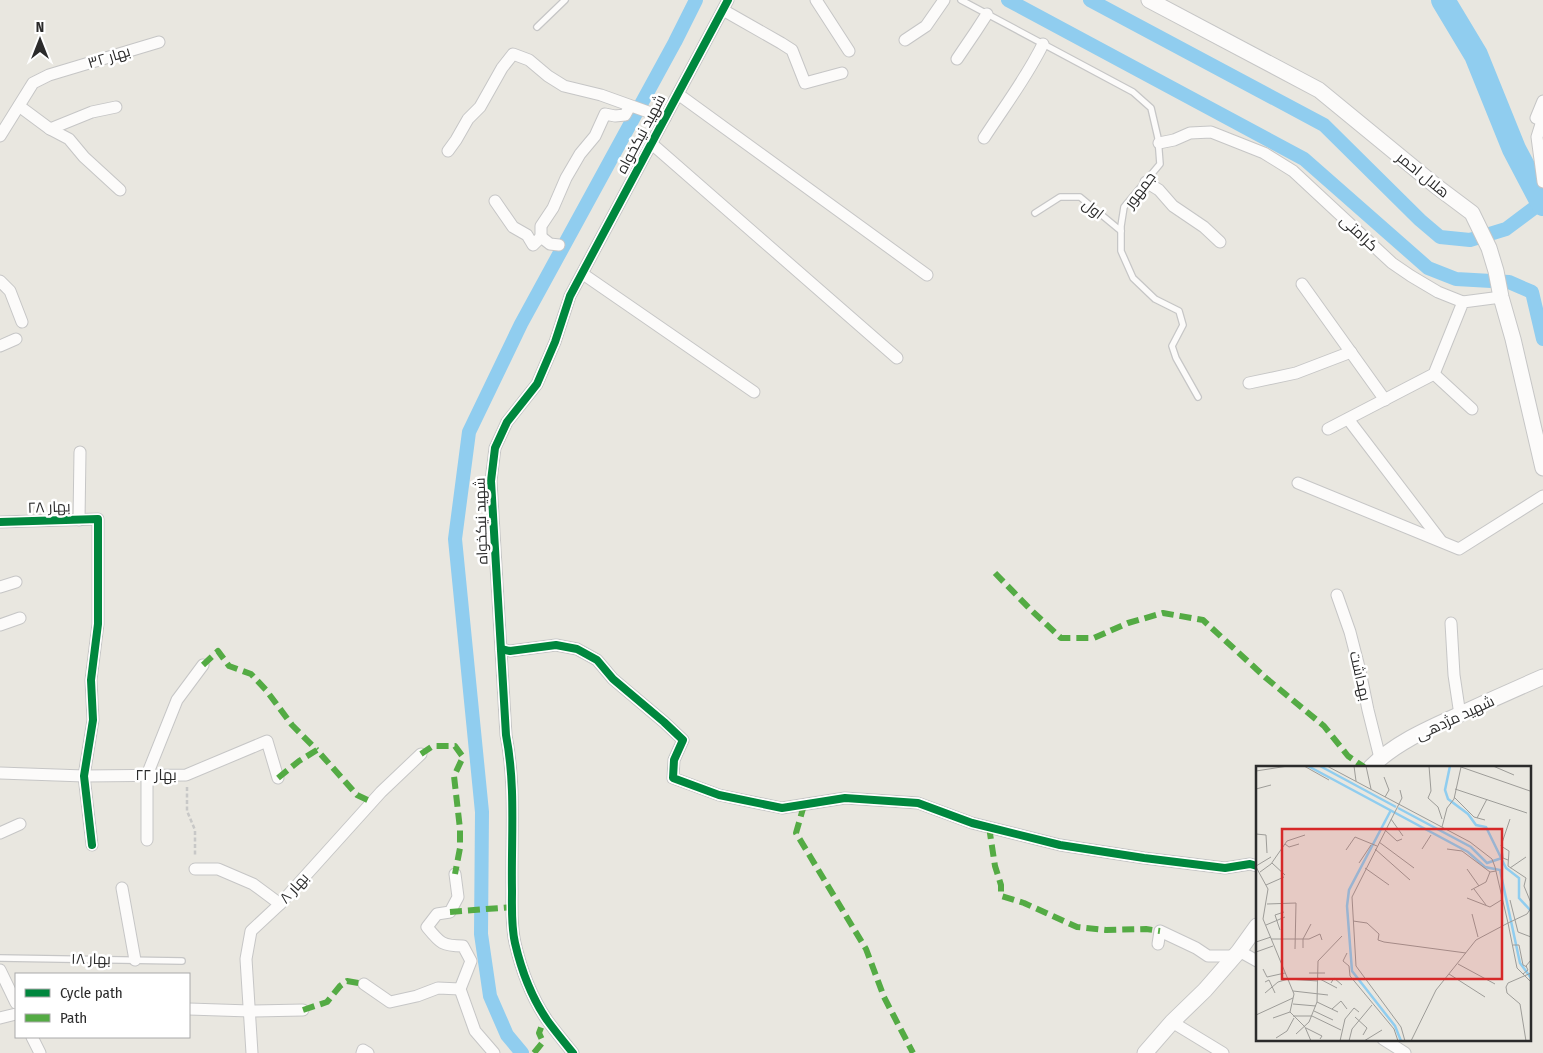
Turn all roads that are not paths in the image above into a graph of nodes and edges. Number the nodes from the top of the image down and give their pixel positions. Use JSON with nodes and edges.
{"nodes":[{"id":1,"x":565,"y":0,"type":"edge"},
{"id":2,"x":816,"y":0,"type":"edge"},
{"id":3,"x":944,"y":0,"type":"edge"},
{"id":4,"x":960,"y":0,"type":"edge"},
{"id":5,"x":1148,"y":0,"type":"edge"},
{"id":6,"x":725,"y":5,"type":"edge"},
{"id":7,"x":987,"y":14,"type":"junction"},
{"id":8,"x":538,"y":27,"type":"dead end"},
{"id":9,"x":905,"y":40,"type":"dead end"},
{"id":10,"x":159,"y":42,"type":"dead end"},
{"id":11,"x":1044,"y":44,"type":"junction"},
{"id":12,"x":849,"y":51,"type":"dead end"},
{"id":13,"x":957,"y":59,"type":"dead end"},
{"id":14,"x":842,"y":72,"type":"dead end"},
{"id":15,"x":678,"y":94,"type":"junction"},
{"id":16,"x":1543,"y":101,"type":"edge"},
{"id":17,"x":19,"y":106,"type":"junction"},
{"id":18,"x":116,"y":107,"type":"dead end"},
{"id":19,"x":636,"y":107,"type":"junction"},
{"id":20,"x":665,"y":118,"type":"junction"},
{"id":21,"x":1542,"y":121,"type":"edge"},
{"id":22,"x":50,"y":129,"type":"junction"},
{"id":23,"x":0,"y":136,"type":"edge"},
{"id":24,"x":984,"y":138,"type":"dead end"},
{"id":25,"x":1159,"y":143,"type":"junction"},
{"id":26,"x":652,"y":144,"type":"junction"},
{"id":27,"x":448,"y":151,"type":"dead end"},
{"id":28,"x":1146,"y":182,"type":"junction"},
{"id":29,"x":1543,"y":182,"type":"edge"},
{"id":30,"x":120,"y":190,"type":"dead end"},
{"id":31,"x":495,"y":200,"type":"dead end"},
{"id":32,"x":1035,"y":213,"type":"dead end"},
{"id":33,"x":1121,"y":231,"type":"junction"},
{"id":34,"x":541,"y":237,"type":"junction"},
{"id":35,"x":1220,"y":242,"type":"dead end"},
{"id":36,"x":559,"y":245,"type":"dead end"},
{"id":37,"x":582,"y":274,"type":"junction"},
{"id":38,"x":927,"y":275,"type":"dead end"},
{"id":39,"x":0,"y":281,"type":"edge"},
{"id":40,"x":1302,"y":284,"type":"dead end"},
{"id":41,"x":1501,"y":297,"type":"junction"},
{"id":42,"x":1463,"y":302,"type":"junction"},
{"id":43,"x":22,"y":322,"type":"dead end"},
{"id":44,"x":16,"y":339,"type":"dead end"},
{"id":45,"x":0,"y":346,"type":"edge"},
{"id":46,"x":1351,"y":352,"type":"junction"},
{"id":47,"x":897,"y":358,"type":"dead end"},
{"id":48,"x":1434,"y":374,"type":"junction"},
{"id":49,"x":1249,"y":383,"type":"dead end"},
{"id":50,"x":754,"y":392,"type":"dead end"},
{"id":51,"x":1198,"y":397,"type":"dead end"},
{"id":52,"x":1385,"y":400,"type":"junction"},
{"id":53,"x":1472,"y":409,"type":"dead end"},
{"id":54,"x":1348,"y":419,"type":"junction"},
{"id":55,"x":1328,"y":429,"type":"dead end"},
{"id":56,"x":1541,"y":446,"type":"edge"},
{"id":57,"x":80,"y":452,"type":"dead end"},
{"id":58,"x":1543,"y":468,"type":"edge"},
{"id":59,"x":1298,"y":483,"type":"dead end"},
{"id":60,"x":1543,"y":496,"type":"edge"},
{"id":61,"x":80,"y":520,"type":"junction"},
{"id":62,"x":0,"y":522,"type":"edge"},
{"id":63,"x":1442,"y":542,"type":"junction"},
{"id":64,"x":16,"y":582,"type":"dead end"},
{"id":65,"x":0,"y":587,"type":"edge"},
{"id":66,"x":1337,"y":595,"type":"dead end"},
{"id":67,"x":20,"y":618,"type":"dead end"},
{"id":68,"x":1451,"y":623,"type":"dead end"},
{"id":69,"x":0,"y":625,"type":"edge"},
{"id":70,"x":501,"y":649,"type":"junction"},
{"id":71,"x":203,"y":665,"type":"dead end"},
{"id":72,"x":1543,"y":677,"type":"edge"},
{"id":73,"x":1460,"y":714,"type":"junction"},
{"id":74,"x":421,"y":754,"type":"dead end"},
{"id":75,"x":1376,"y":762,"type":"edge"},
{"id":76,"x":0,"y":773,"type":"edge"},
{"id":77,"x":147,"y":775,"type":"junction"},
{"id":78,"x":84,"y":776,"type":"junction"},
{"id":79,"x":278,"y":778,"type":"dead end"},
{"id":80,"x":20,"y":824,"type":"dead end"},
{"id":81,"x":0,"y":833,"type":"edge"},
{"id":82,"x":147,"y":840,"type":"dead end"},
{"id":83,"x":92,"y":845,"type":"dead end"},
{"id":84,"x":1256,"y":866,"type":"edge"},
{"id":85,"x":195,"y":869,"type":"road end"},
{"id":86,"x":454,"y":874,"type":"dead end"},
{"id":87,"x":122,"y":888,"type":"dead end"},
{"id":88,"x":280,"y":904,"type":"junction"},
{"id":89,"x":1256,"y":927,"type":"edge"},
{"id":90,"x":1158,"y":944,"type":"dead end"},
{"id":91,"x":1237,"y":954,"type":"junction"},
{"id":92,"x":0,"y":958,"type":"edge"},
{"id":93,"x":136,"y":960,"type":"junction"},
{"id":94,"x":182,"y":961,"type":"dead end"},
{"id":95,"x":1256,"y":961,"type":"edge"},
{"id":96,"x":0,"y":970,"type":"edge"},
{"id":97,"x":364,"y":984,"type":"dead end"},
{"id":98,"x":460,"y":989,"type":"junction"},
{"id":99,"x":15,"y":1001,"type":"edge"},
{"id":100,"x":190,"y":1009,"type":"edge"},
{"id":101,"x":303,"y":1010,"type":"dead end"},
{"id":102,"x":250,"y":1011,"type":"junction"},
{"id":103,"x":15,"y":1014,"type":"edge"},
{"id":104,"x":0,"y":1018,"type":"edge"},
{"id":105,"x":1172,"y":1022,"type":"junction"},
{"id":106,"x":32,"y":1038,"type":"edge"},
{"id":107,"x":1385,"y":1040,"type":"edge"},
{"id":108,"x":256,"y":1052,"type":"edge"},
{"id":109,"x":40,"y":1053,"type":"edge"},
{"id":110,"x":362,"y":1053,"type":"edge"},
{"id":111,"x":368,"y":1053,"type":"edge"},
{"id":112,"x":494,"y":1053,"type":"edge"},
{"id":113,"x":573,"y":1053,"type":"edge"},
{"id":114,"x":1145,"y":1053,"type":"edge"},
{"id":115,"x":1223,"y":1053,"type":"edge"},
{"id":116,"x":1405,"y":1053,"type":"edge"}],
"edges":[{"from":1,"to":8,"type":"lane"},
{"from":2,"to":12,"type":"street"},
{"from":3,"to":9,"type":"street"},
{"from":4,"to":7,"type":"lane","name":"جمهور"},
{"from":5,"to":41,"type":"main road","name":"هلال احمر"},
{"from":6,"to":14,"type":"street"},
{"from":6,"to":15,"type":"street","name":"شهید نیکخواه"},
{"from":7,"to":11,"type":"lane","name":"جمهور"},
{"from":7,"to":13,"type":"street"},
{"from":10,"to":17,"type":"street","name":"بهار ۳۲"},
{"from":11,"to":24,"type":"street"},
{"from":11,"to":25,"type":"lane","name":"جمهور"},
{"from":15,"to":20,"type":"street","name":"شهید نیکخواه"},
{"from":15,"to":38,"type":"street"},
{"from":16,"to":21,"type":"street"},
{"from":17,"to":22,"type":"street"},
{"from":17,"to":23,"type":"street","name":"بهار ۳۲"},
{"from":18,"to":22,"type":"street"},
{"from":19,"to":20,"type":"street"},
{"from":19,"to":27,"type":"street"},
{"from":19,"to":34,"type":"street"},
{"from":20,"to":26,"type":"street","name":"شهید نیکخواه"},
{"from":21,"to":29,"type":"street"},
{"from":22,"to":30,"type":"street"},
{"from":25,"to":28,"type":"lane","name":"جمهور"},
{"from":25,"to":42,"type":"street","name":"کرامتی"},
{"from":26,"to":37,"type":"street","name":"شهید نیکخواه"},
{"from":26,"to":47,"type":"street"},
{"from":28,"to":33,"type":"lane","name":"جمهور"},
{"from":28,"to":35,"type":"street"},
{"from":31,"to":34,"type":"street"},
{"from":32,"to":33,"type":"lane","name":"اول"},
{"from":33,"to":51,"type":"lane","name":"جمهور"},
{"from":34,"to":36,"type":"street"},
{"from":37,"to":50,"type":"street"},
{"from":37,"to":70,"type":"street","name":"شهید نیکخواه"},
{"from":39,"to":43,"type":"street"},
{"from":40,"to":46,"type":"street"},
{"from":41,"to":42,"type":"street"},
{"from":41,"to":56,"type":"main road","name":"هلال احمر"},
{"from":42,"to":48,"type":"street"},
{"from":44,"to":45,"type":"street"},
{"from":46,"to":49,"type":"street"},
{"from":46,"to":52,"type":"street"},
{"from":48,"to":52,"type":"street"},
{"from":48,"to":53,"type":"street"},
{"from":52,"to":54,"type":"street"},
{"from":54,"to":55,"type":"street"},
{"from":54,"to":63,"type":"street"},
{"from":56,"to":58,"type":"main road","name":"هلال احمر"},
{"from":57,"to":61,"type":"street"},
{"from":59,"to":63,"type":"street"},
{"from":60,"to":63,"type":"street"},
{"from":61,"to":62,"type":"street","name":"بهار ۲۸"},
{"from":61,"to":78,"type":"street","name":"بهار ۲۸"},
{"from":64,"to":65,"type":"street"},
{"from":66,"to":75,"type":"street","name":"بهداشت"},
{"from":67,"to":69,"type":"street"},
{"from":68,"to":73,"type":"street"},
{"from":70,"to":84,"type":"street"},
{"from":70,"to":113,"type":"street","name":"شهید نیکخواه"},
{"from":71,"to":77,"type":"street"},
{"from":72,"to":73,"type":"main road","name":"شهید مژدهی"},
{"from":73,"to":75,"type":"main road","name":"شهید مژدهی"},
{"from":74,"to":88,"type":"street","name":"بهار ۸"},
{"from":76,"to":78,"type":"street","name":"بهار ۲۲"},
{"from":77,"to":78,"type":"street","name":"بهار ۲۲"},
{"from":77,"to":79,"type":"street","name":"بهار ۲۲"},
{"from":77,"to":82,"type":"street"},
{"from":78,"to":83,"type":"street"},
{"from":80,"to":81,"type":"street"},
{"from":85,"to":88,"type":"street"},
{"from":86,"to":98,"type":"street"},
{"from":87,"to":93,"type":"street"},
{"from":88,"to":102,"type":"street","name":"بهار ۸"},
{"from":89,"to":91,"type":"main road"},
{"from":90,"to":91,"type":"street"},
{"from":91,"to":95,"type":"street"},
{"from":91,"to":105,"type":"main road"},
{"from":92,"to":93,"type":"lane","name":"بهار ۱۸"},
{"from":93,"to":94,"type":"lane","name":"بهار ۱۸"},
{"from":96,"to":99,"type":"street"},
{"from":97,"to":98,"type":"street"},
{"from":98,"to":112,"type":"street"},
{"from":100,"to":102,"type":"street"},
{"from":101,"to":102,"type":"street"},
{"from":102,"to":108,"type":"street","name":"بهار ۸"},
{"from":103,"to":104,"type":"street"},
{"from":105,"to":114,"type":"main road"},
{"from":105,"to":115,"type":"street"},
{"from":106,"to":109,"type":"street"},
{"from":107,"to":116,"type":"street"},
{"from":110,"to":111,"type":"street"}]}
